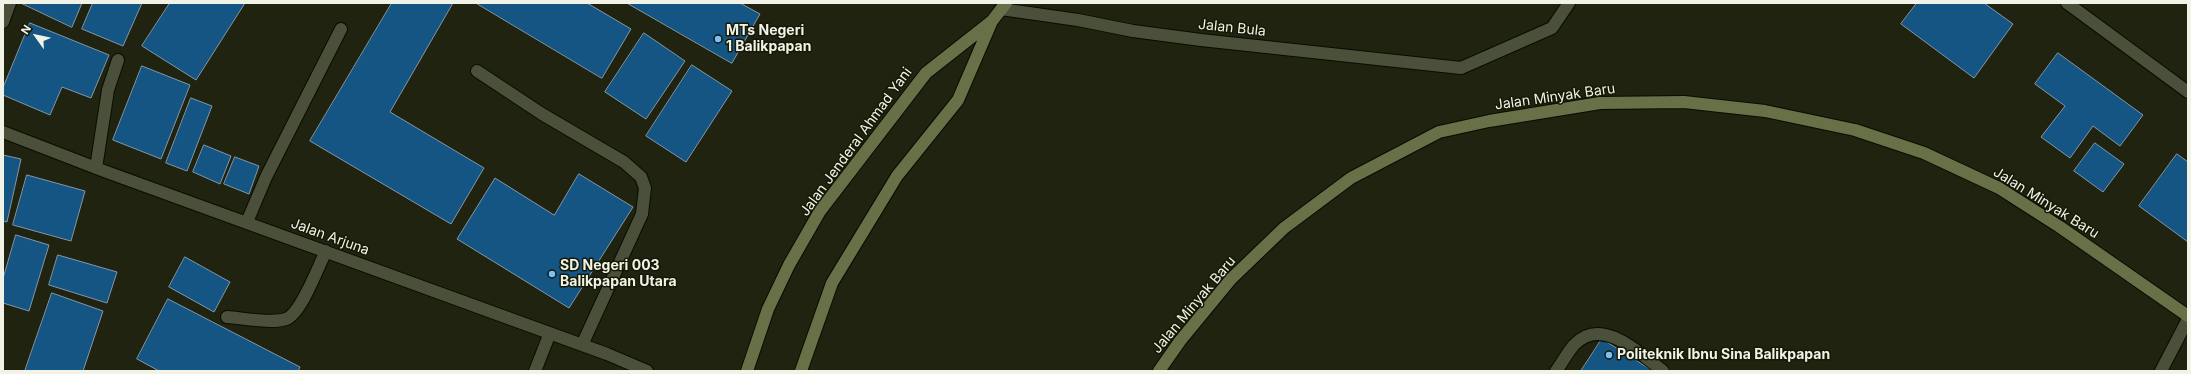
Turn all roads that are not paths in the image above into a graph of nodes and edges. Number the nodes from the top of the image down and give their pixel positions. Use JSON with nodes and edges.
{"nodes":[{"id":1,"x":10,"y":3,"type":"edge"},
{"id":2,"x":1570,"y":3,"type":"edge"},
{"id":3,"x":2066,"y":3,"type":"edge"},
{"id":4,"x":1003,"y":6,"type":"edge"},
{"id":5,"x":992,"y":21,"type":"junction"},
{"id":6,"x":3,"y":22,"type":"edge"},
{"id":7,"x":341,"y":29,"type":"dead end"},
{"id":8,"x":118,"y":60,"type":"dead end"},
{"id":9,"x":477,"y":71,"type":"dead end"},
{"id":10,"x":2188,"y":92,"type":"edge"},
{"id":11,"x":3,"y":132,"type":"edge"},
{"id":12,"x":96,"y":168,"type":"junction"},
{"id":13,"x":247,"y":222,"type":"junction"},
{"id":14,"x":326,"y":251,"type":"junction"},
{"id":15,"x":2188,"y":316,"type":"edge"},
{"id":16,"x":227,"y":317,"type":"dead end"},
{"id":17,"x":2188,"y":319,"type":"edge"},
{"id":18,"x":550,"y":333,"type":"junction"},
{"id":19,"x":582,"y":345,"type":"junction"},
{"id":20,"x":535,"y":371,"type":"edge"},
{"id":21,"x":647,"y":371,"type":"edge"},
{"id":22,"x":746,"y":371,"type":"edge"},
{"id":23,"x":801,"y":371,"type":"edge"},
{"id":24,"x":1159,"y":371,"type":"edge"},
{"id":25,"x":1556,"y":371,"type":"edge"},
{"id":26,"x":1663,"y":371,"type":"edge"},
{"id":27,"x":2161,"y":371,"type":"edge"}],
"edges":[{"from":1,"to":6,"type":"street"},
{"from":2,"to":4,"type":"street","name":"Jalan Bula"},
{"from":3,"to":10,"type":"street"},
{"from":4,"to":5,"type":"main road","name":"Jalan Jenderal Ahmad Yani"},
{"from":5,"to":22,"type":"main road","name":"Jalan Jenderal Ahmad Yani"},
{"from":5,"to":23,"type":"main road","name":"Jalan Jenderal Ahmad Yani"},
{"from":7,"to":13,"type":"street"},
{"from":8,"to":12,"type":"street"},
{"from":9,"to":19,"type":"street"},
{"from":11,"to":12,"type":"street","name":"Jalan Arjuna"},
{"from":12,"to":13,"type":"street","name":"Jalan Arjuna"},
{"from":13,"to":14,"type":"street","name":"Jalan Arjuna"},
{"from":14,"to":16,"type":"street"},
{"from":14,"to":18,"type":"street","name":"Jalan Arjuna"},
{"from":15,"to":24,"type":"main road","name":"Jalan Minyak Baru"},
{"from":17,"to":27,"type":"street"},
{"from":18,"to":19,"type":"street","name":"Jalan Arjuna"},
{"from":18,"to":20,"type":"street"},
{"from":19,"to":21,"type":"street","name":"Jalan Arjuna"},
{"from":25,"to":26,"type":"street"}]}
